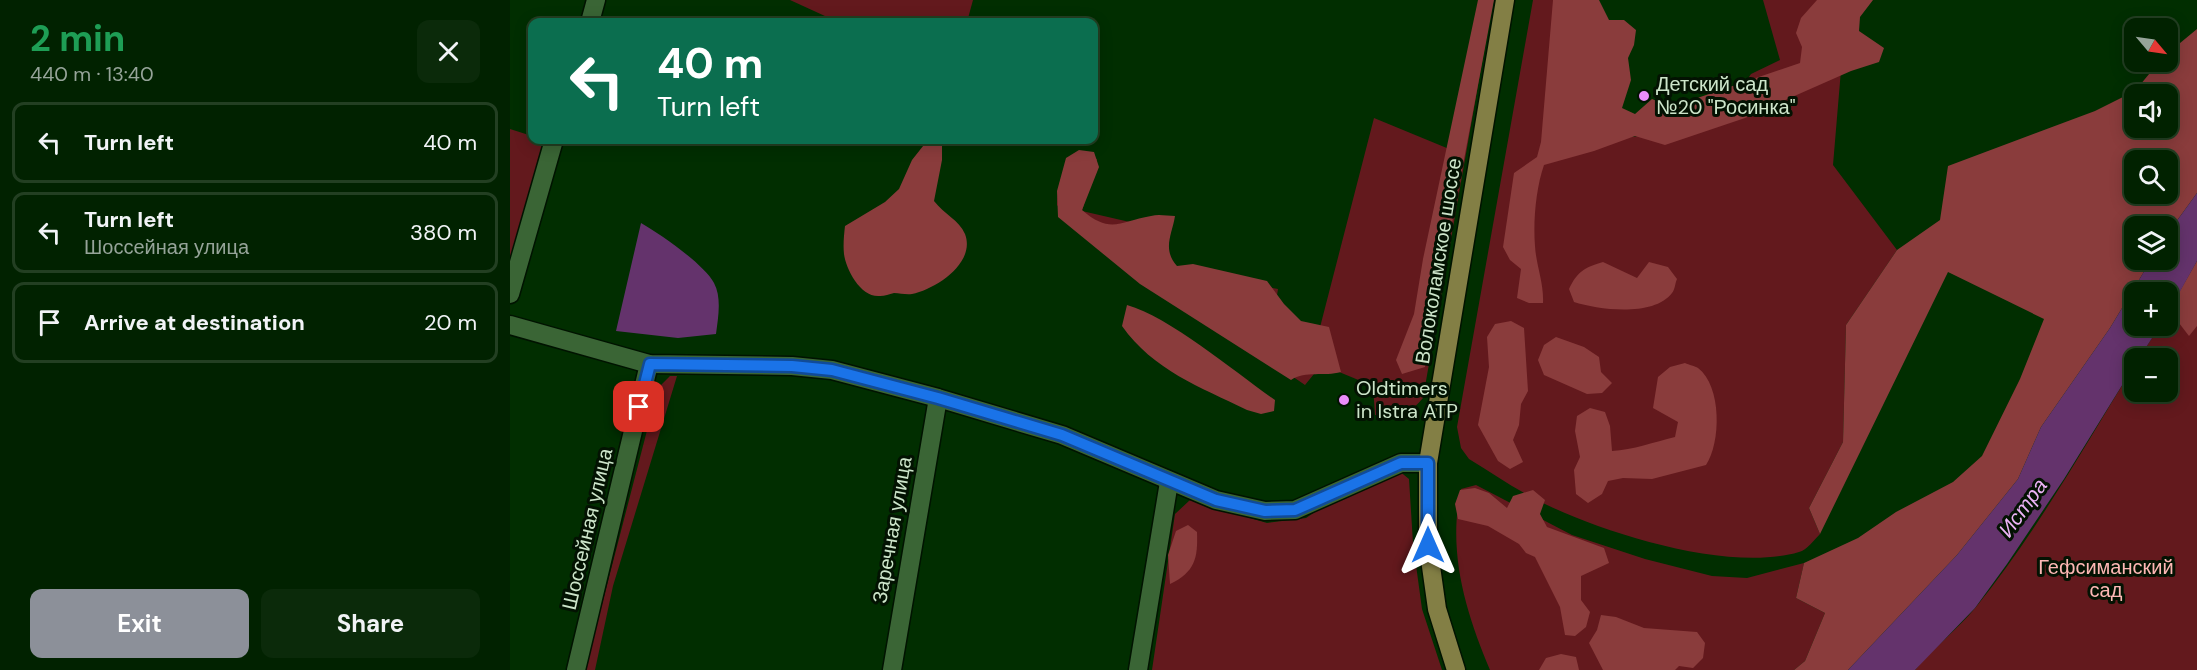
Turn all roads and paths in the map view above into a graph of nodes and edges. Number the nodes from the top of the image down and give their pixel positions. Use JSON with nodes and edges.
{"nodes":[{"id":1,"x":596,"y":0,"type":"edge"},
{"id":2,"x":1505,"y":0,"type":"edge"},
{"id":3,"x":591,"y":18,"type":"edge"},
{"id":4,"x":553,"y":144,"type":"edge"},
{"id":5,"x":510,"y":294,"type":"edge"},
{"id":6,"x":510,"y":325,"type":"edge"},
{"id":7,"x":650,"y":364,"type":"junction"},
{"id":8,"x":938,"y":398,"type":"junction"},
{"id":9,"x":1428,"y":463,"type":"junction"},
{"id":10,"x":1169,"y":482,"type":"junction"},
{"id":11,"x":576,"y":670,"type":"edge"},
{"id":12,"x":892,"y":670,"type":"edge"},
{"id":13,"x":1138,"y":670,"type":"edge"},
{"id":14,"x":1456,"y":670,"type":"edge"}],
"edges":[{"from":1,"to":3,"type":"street"},
{"from":2,"to":9,"type":"main road","name":"Волоколамское шоссе"},
{"from":4,"to":5,"type":"street"},
{"from":6,"to":7,"type":"street"},
{"from":7,"to":8,"type":"street"},
{"from":7,"to":11,"type":"street","name":"Шоссейная улица"},
{"from":8,"to":10,"type":"street"},
{"from":8,"to":12,"type":"street","name":"Заречная улица"},
{"from":9,"to":10,"type":"street"},
{"from":9,"to":14,"type":"main road","name":"Волоколамское шоссе"},
{"from":10,"to":13,"type":"street"}]}
